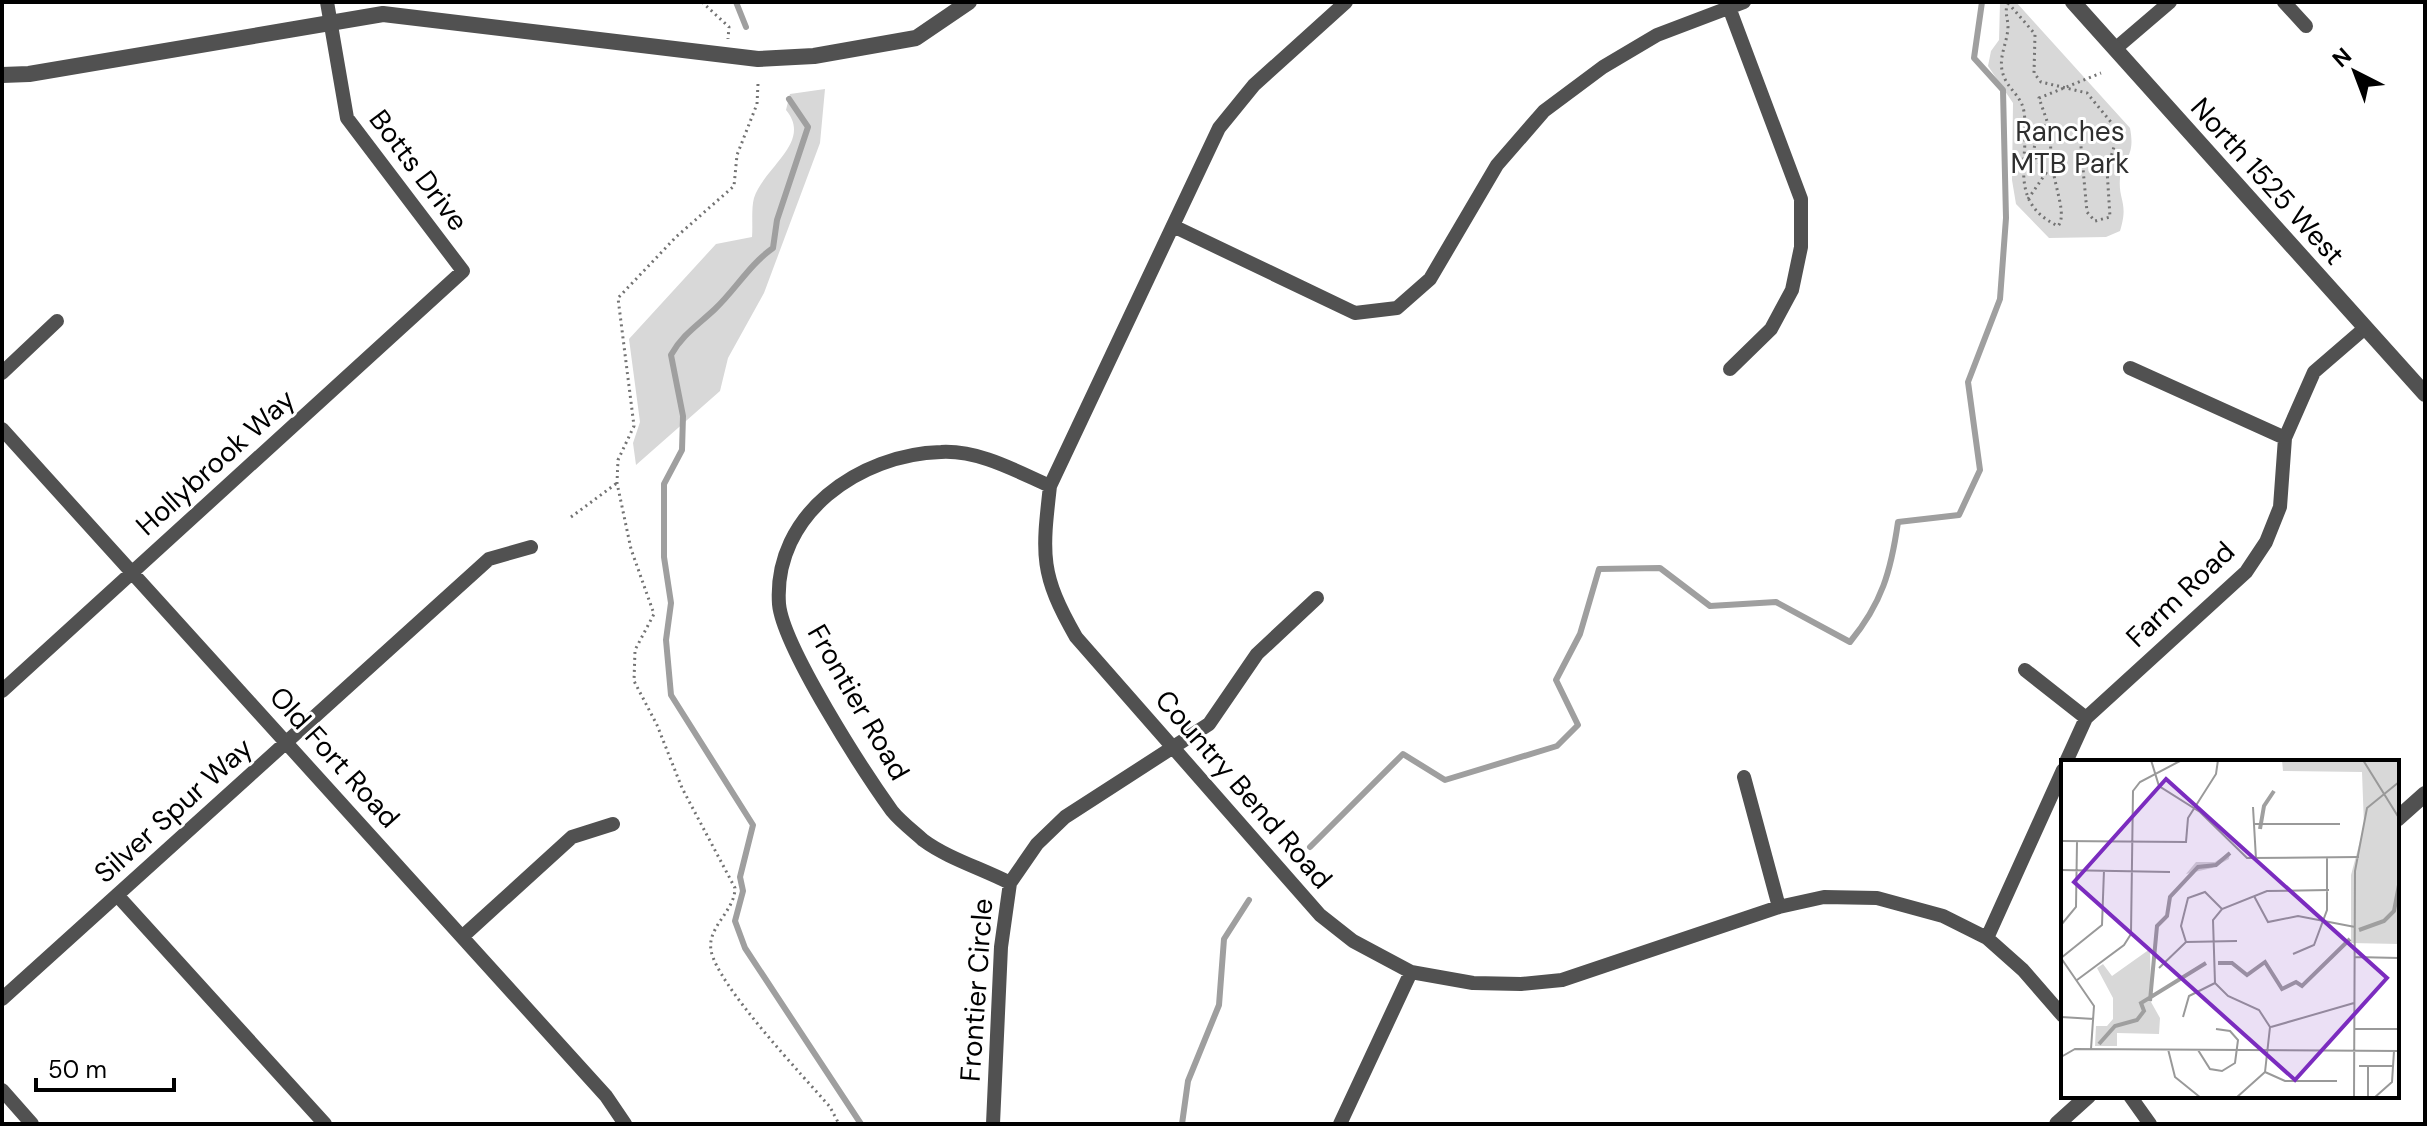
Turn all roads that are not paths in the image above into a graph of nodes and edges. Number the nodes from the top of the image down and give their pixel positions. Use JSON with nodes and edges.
{"nodes":[{"id":1,"x":327,"y":2,"type":"edge"},
{"id":2,"x":969,"y":2,"type":"edge"},
{"id":3,"x":1346,"y":2,"type":"edge"},
{"id":4,"x":1744,"y":2,"type":"edge"},
{"id":5,"x":2073,"y":2,"type":"edge"},
{"id":6,"x":2170,"y":2,"type":"edge"},
{"id":7,"x":2284,"y":2,"type":"edge"},
{"id":8,"x":1728,"y":5,"type":"edge"},
{"id":9,"x":330,"y":23,"type":"junction"},
{"id":10,"x":2306,"y":26,"type":"dead end"},
{"id":11,"x":2115,"y":49,"type":"junction"},
{"id":12,"x":2,"y":75,"type":"edge"},
{"id":13,"x":1173,"y":226,"type":"junction"},
{"id":14,"x":463,"y":271,"type":"joint"},
{"id":15,"x":57,"y":321,"type":"dead end"},
{"id":16,"x":2365,"y":328,"type":"junction"},
{"id":17,"x":2130,"y":368,"type":"dead end"},
{"id":18,"x":1730,"y":369,"type":"dead end"},
{"id":19,"x":2,"y":373,"type":"edge"},
{"id":20,"x":2425,"y":394,"type":"edge"},
{"id":21,"x":2,"y":429,"type":"edge"},
{"id":22,"x":2285,"y":438,"type":"junction"},
{"id":23,"x":1050,"y":486,"type":"junction"},
{"id":24,"x":531,"y":547,"type":"dead end"},
{"id":25,"x":132,"y":572,"type":"junction"},
{"id":26,"x":1317,"y":598,"type":"dead end"},
{"id":27,"x":2025,"y":670,"type":"dead end"},
{"id":28,"x":2,"y":691,"type":"edge"},
{"id":29,"x":2086,"y":718,"type":"junction"},
{"id":30,"x":286,"y":743,"type":"junction"},
{"id":31,"x":1174,"y":749,"type":"junction"},
{"id":32,"x":2067,"y":760,"type":"edge"},
{"id":33,"x":2061,"y":774,"type":"edge"},
{"id":34,"x":1744,"y":777,"type":"dead end"},
{"id":35,"x":2425,"y":794,"type":"edge"},
{"id":36,"x":2399,"y":817,"type":"edge"},
{"id":37,"x":613,"y":824,"type":"dead end"},
{"id":38,"x":1010,"y":883,"type":"junction"},
{"id":39,"x":117,"y":895,"type":"junction"},
{"id":40,"x":1779,"y":907,"type":"junction"},
{"id":41,"x":462,"y":937,"type":"junction"},
{"id":42,"x":1987,"y":938,"type":"junction"},
{"id":43,"x":1411,"y":972,"type":"junction"},
{"id":44,"x":2,"y":999,"type":"edge"},
{"id":45,"x":2061,"y":1014,"type":"edge"},
{"id":46,"x":2,"y":1090,"type":"edge"},
{"id":47,"x":2086,"y":1098,"type":"edge"},
{"id":48,"x":2131,"y":1098,"type":"edge"},
{"id":49,"x":32,"y":1124,"type":"edge"},
{"id":50,"x":325,"y":1124,"type":"edge"},
{"id":51,"x":625,"y":1124,"type":"edge"},
{"id":52,"x":993,"y":1124,"type":"edge"},
{"id":53,"x":1340,"y":1124,"type":"edge"},
{"id":54,"x":2057,"y":1124,"type":"edge"},
{"id":55,"x":2150,"y":1124,"type":"edge"}],
"edges":[{"from":1,"to":9,"type":"street","name":"Botts Drive"},
{"from":2,"to":9,"type":"street"},
{"from":3,"to":13,"type":"street","name":"Country Bend Road"},
{"from":4,"to":8,"type":"street"},
{"from":5,"to":11,"type":"street","name":"North 1525 West"},
{"from":6,"to":11,"type":"street"},
{"from":7,"to":10,"type":"street"},
{"from":8,"to":13,"type":"street"},
{"from":8,"to":18,"type":"street"},
{"from":9,"to":12,"type":"street"},
{"from":9,"to":14,"type":"street","name":"Botts Drive"},
{"from":11,"to":16,"type":"street","name":"North 1525 West"},
{"from":13,"to":23,"type":"street","name":"Country Bend Road"},
{"from":14,"to":25,"type":"street","name":"Hollybrook Way"},
{"from":15,"to":19,"type":"street"},
{"from":16,"to":20,"type":"street","name":"North 1525 West"},
{"from":16,"to":22,"type":"street","name":"Farm Road"},
{"from":17,"to":22,"type":"street"},
{"from":21,"to":25,"type":"street","name":"Old Fort Road"},
{"from":22,"to":29,"type":"street","name":"Farm Road"},
{"from":23,"to":31,"type":"street","name":"Country Bend Road"},
{"from":23,"to":38,"type":"street","name":"Frontier Road"},
{"from":24,"to":30,"type":"street","name":"Silver Spur Way"},
{"from":25,"to":28,"type":"street","name":"Hollybrook Way"},
{"from":25,"to":30,"type":"street","name":"Old Fort Road"},
{"from":26,"to":31,"type":"street","name":"Frontier Circle"},
{"from":27,"to":29,"type":"street"},
{"from":29,"to":32,"type":"street","name":"Farm Road"},
{"from":30,"to":39,"type":"street","name":"Silver Spur Way"},
{"from":30,"to":41,"type":"street","name":"Old Fort Road"},
{"from":31,"to":38,"type":"street","name":"Frontier Circle"},
{"from":31,"to":43,"type":"street","name":"Country Bend Road"},
{"from":33,"to":42,"type":"street"},
{"from":34,"to":40,"type":"street"},
{"from":35,"to":36,"type":"street"},
{"from":37,"to":41,"type":"street"},
{"from":38,"to":52,"type":"street","name":"Frontier Circle"},
{"from":39,"to":44,"type":"street","name":"Silver Spur Way"},
{"from":39,"to":50,"type":"street"},
{"from":40,"to":42,"type":"street","name":"Country Bend Road"},
{"from":40,"to":43,"type":"street","name":"Country Bend Road"},
{"from":41,"to":51,"type":"street","name":"Old Fort Road"},
{"from":42,"to":45,"type":"street","name":"Country Bend Road"},
{"from":43,"to":53,"type":"street"},
{"from":46,"to":49,"type":"street"},
{"from":47,"to":54,"type":"street"},
{"from":48,"to":55,"type":"street"}]}
